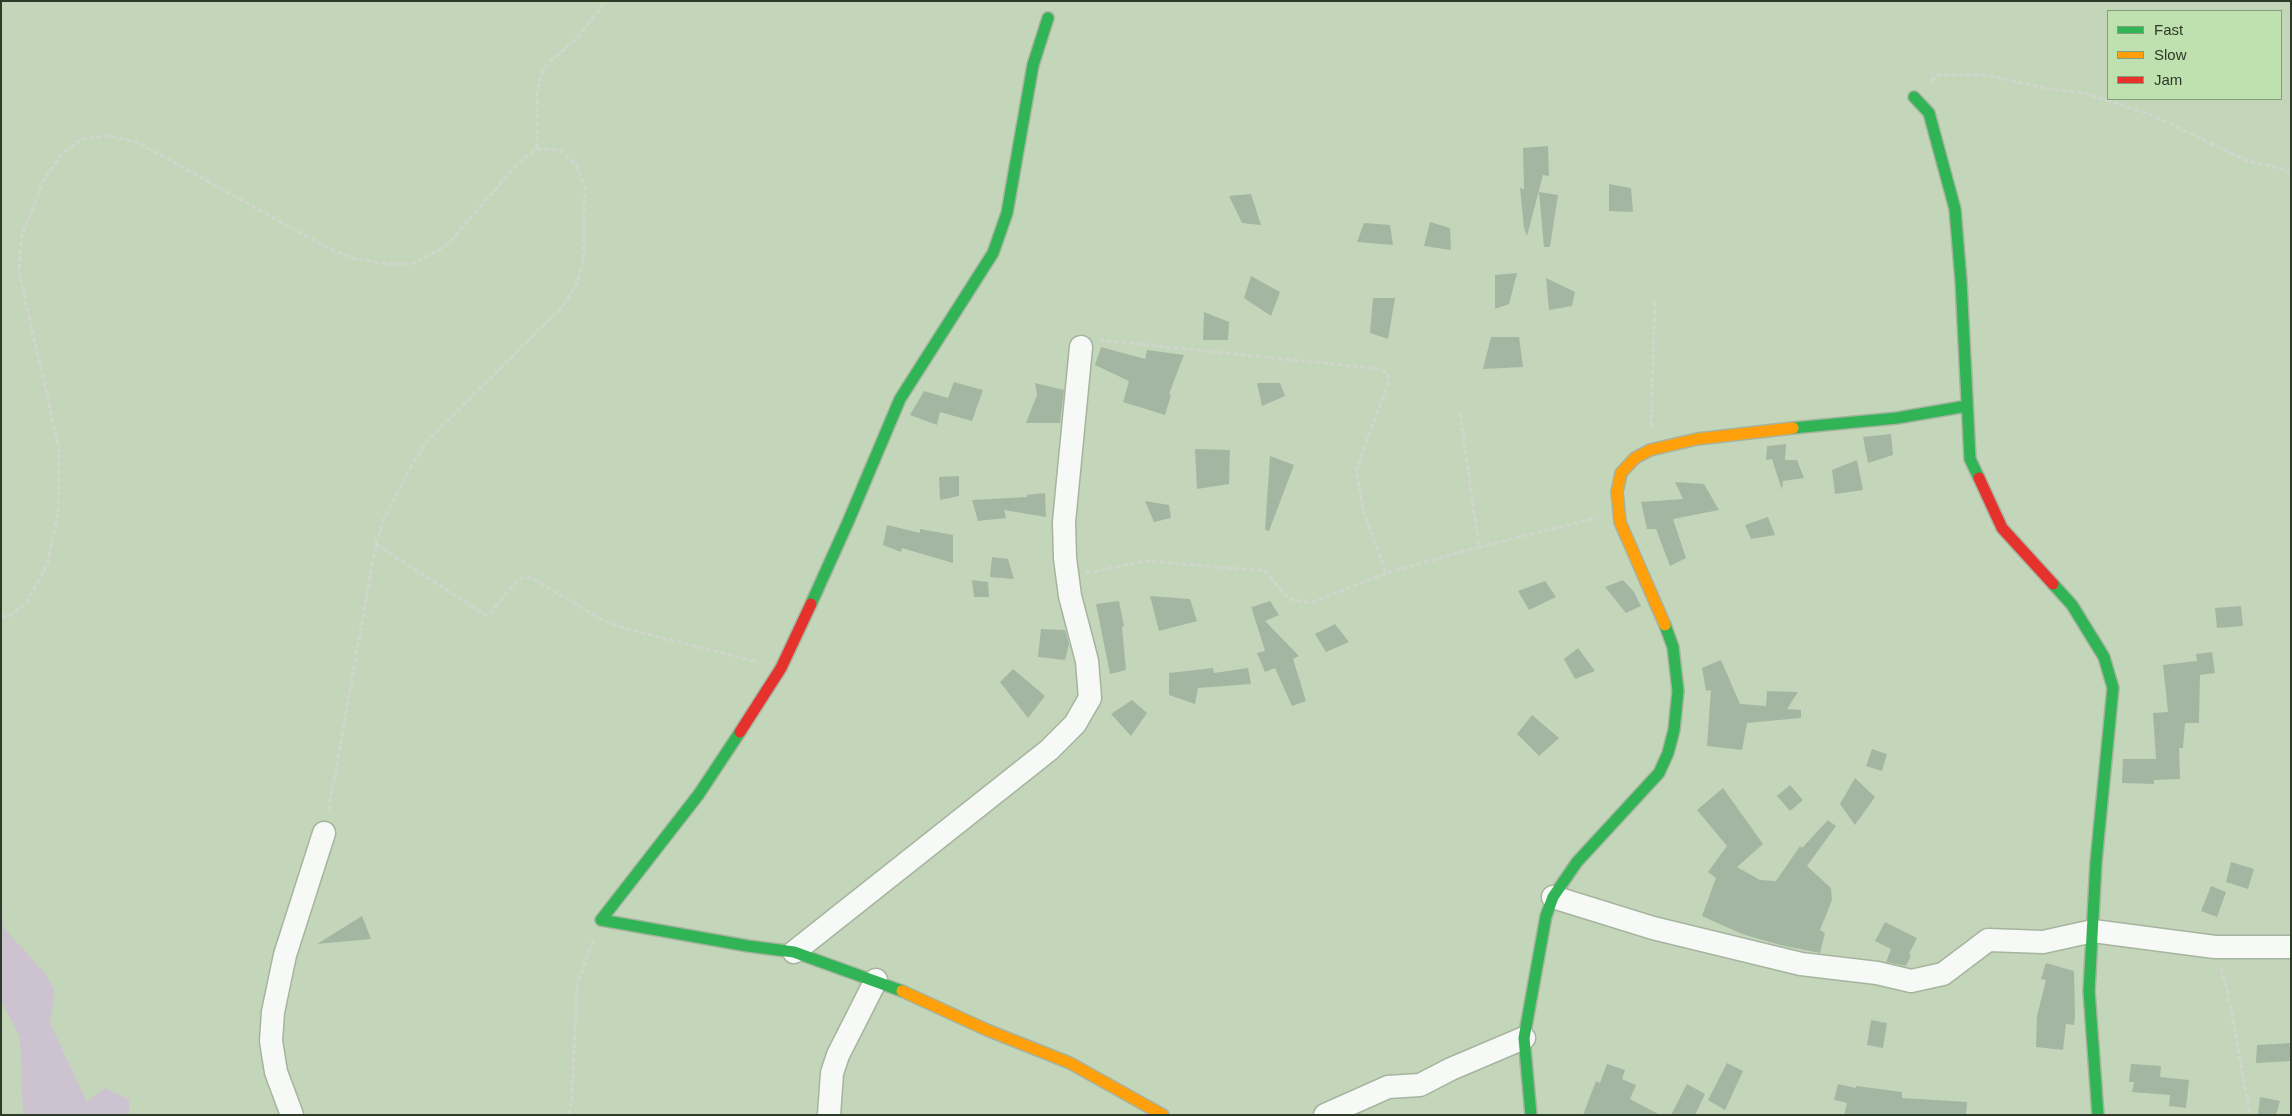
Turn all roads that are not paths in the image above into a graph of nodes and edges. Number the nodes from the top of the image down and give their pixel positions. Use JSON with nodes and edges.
{"nodes":[{"id":1,"x":1048,"y":18,"type":"dead end"},
{"id":2,"x":1914,"y":97,"type":"road end"},
{"id":3,"x":1081,"y":347,"type":"road end"},
{"id":4,"x":1967,"y":406,"type":"junction"},
{"id":5,"x":324,"y":833,"type":"road end"},
{"id":6,"x":1553,"y":897,"type":"junction"},
{"id":7,"x":2093,"y":931,"type":"junction"},
{"id":8,"x":2291,"y":947,"type":"edge"},
{"id":9,"x":794,"y":952,"type":"junction"},
{"id":10,"x":876,"y":980,"type":"junction"},
{"id":11,"x":1524,"y":1038,"type":"junction"},
{"id":12,"x":292,"y":1115,"type":"edge"},
{"id":13,"x":829,"y":1115,"type":"edge"},
{"id":14,"x":1164,"y":1115,"type":"edge"},
{"id":15,"x":1325,"y":1115,"type":"edge"},
{"id":16,"x":1531,"y":1115,"type":"edge"},
{"id":17,"x":2098,"y":1115,"type":"edge"}],
"edges":[{"from":1,"to":9,"type":"street"},
{"from":2,"to":4,"type":"street"},
{"from":3,"to":9,"type":"street"},
{"from":4,"to":6,"type":"street"},
{"from":4,"to":7,"type":"street"},
{"from":5,"to":12,"type":"street"},
{"from":6,"to":7,"type":"street"},
{"from":6,"to":11,"type":"street"},
{"from":7,"to":8,"type":"street"},
{"from":7,"to":17,"type":"street"},
{"from":9,"to":10,"type":"street"},
{"from":10,"to":13,"type":"street"},
{"from":10,"to":14,"type":"street"},
{"from":11,"to":15,"type":"street"},
{"from":11,"to":16,"type":"street"}]}
